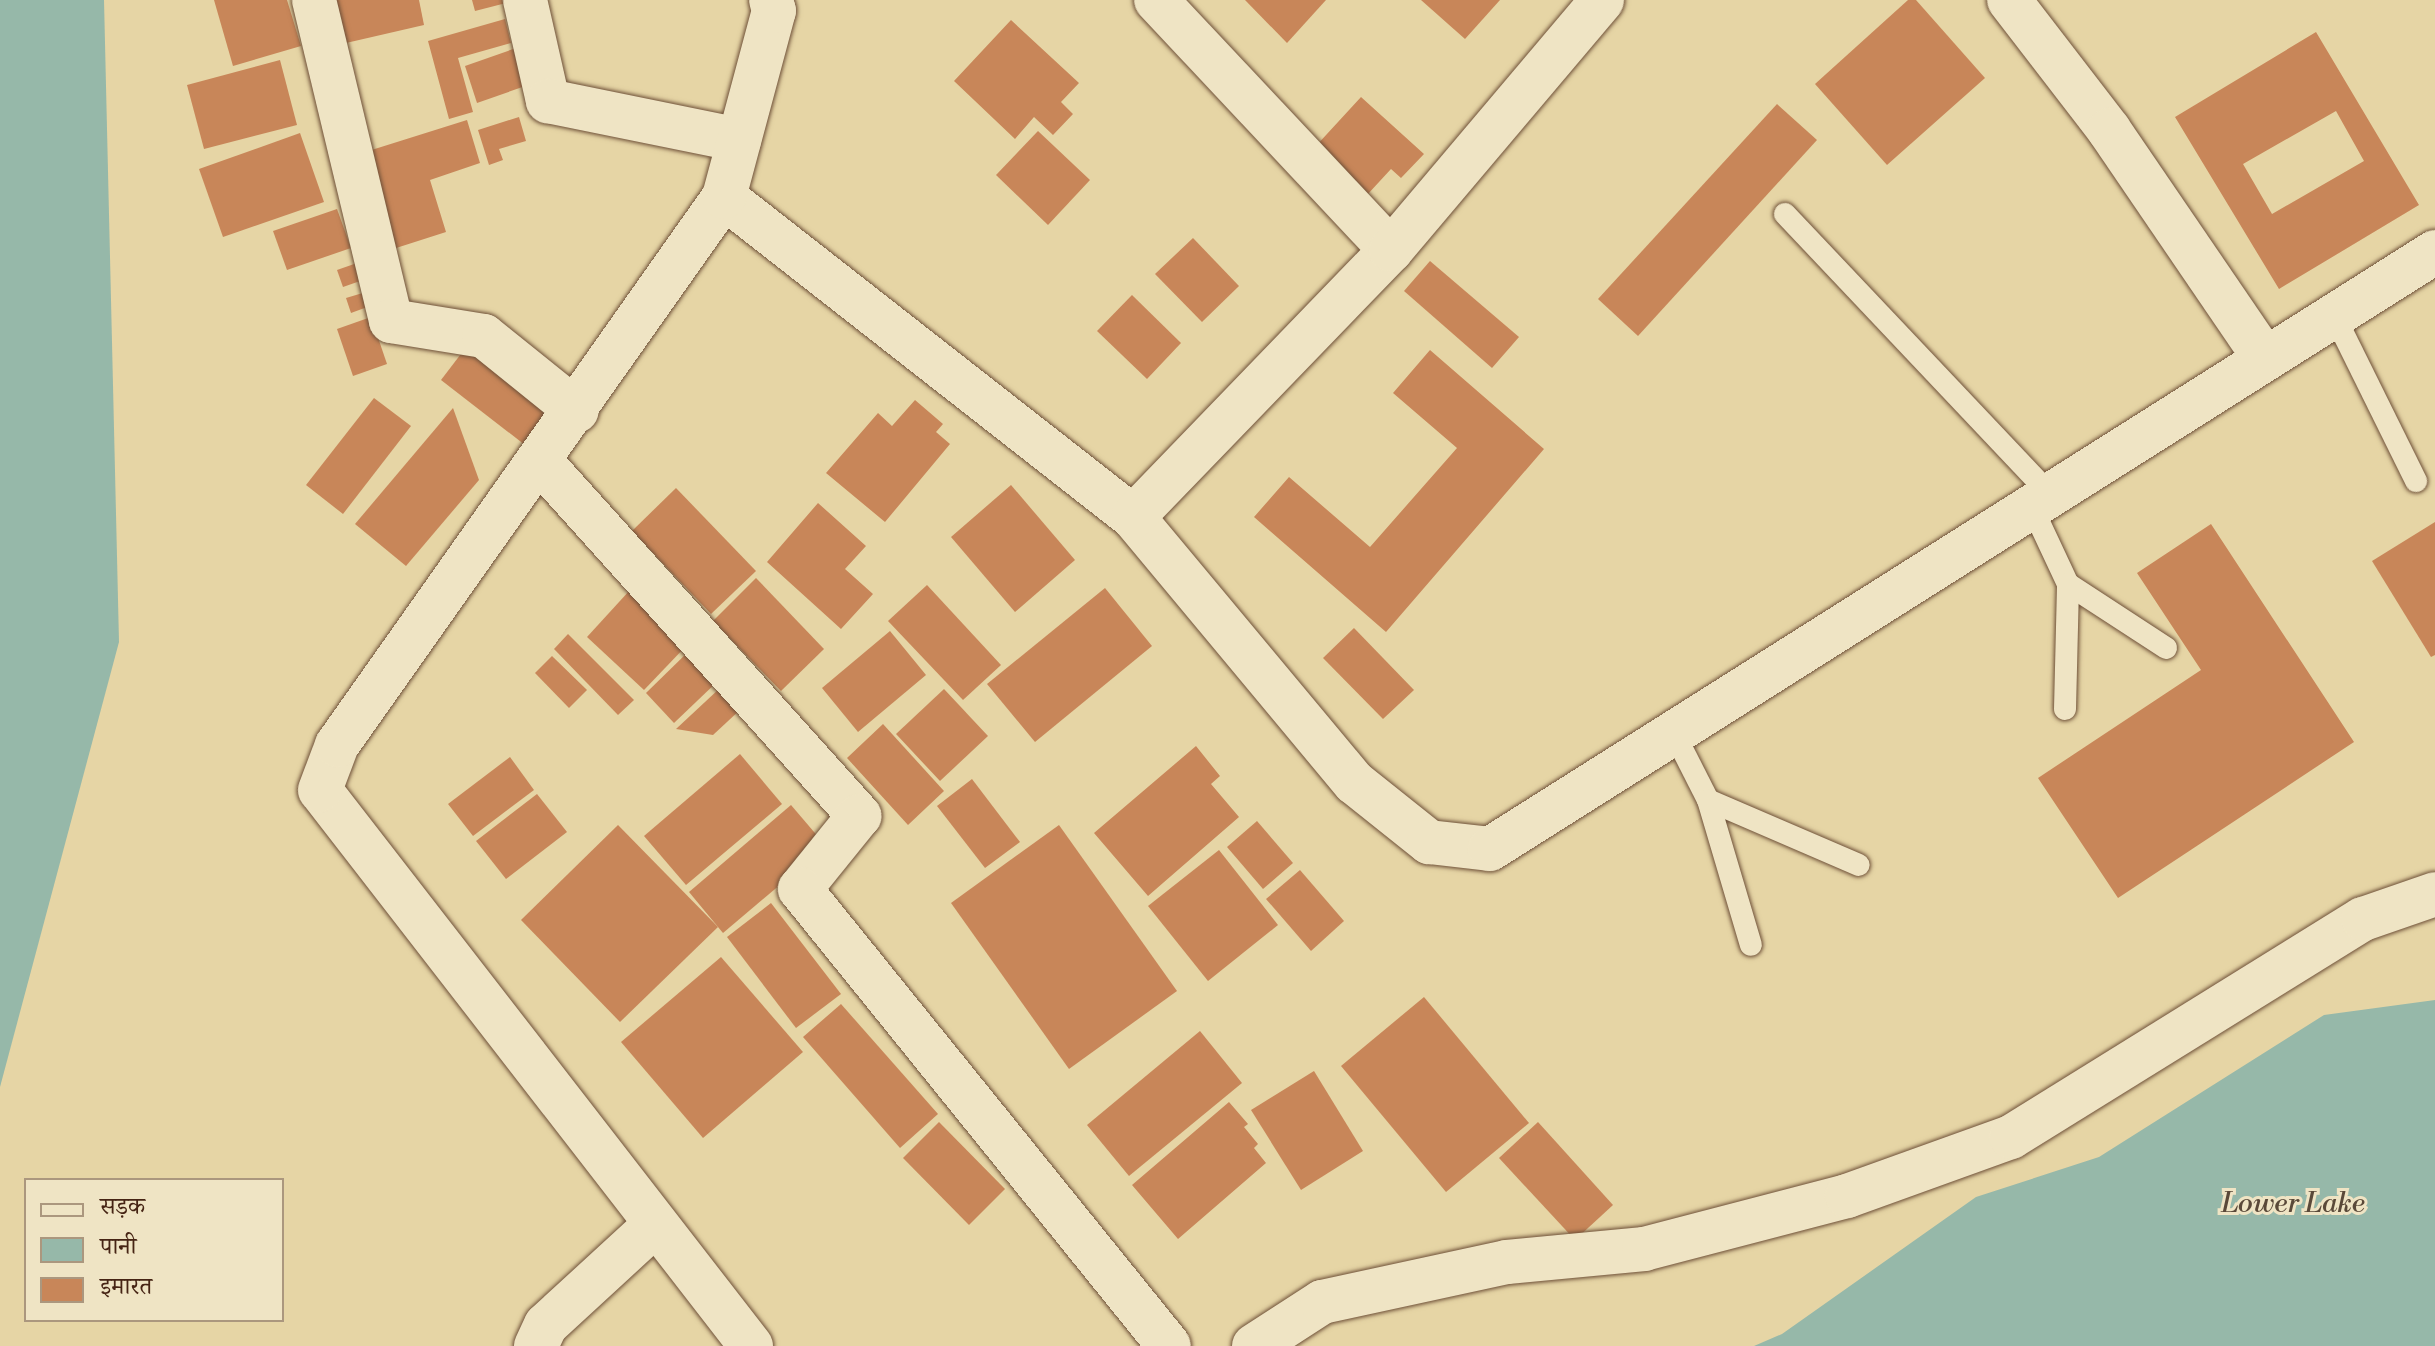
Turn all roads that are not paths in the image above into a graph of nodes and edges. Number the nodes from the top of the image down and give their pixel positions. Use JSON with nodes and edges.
{"nodes":[{"id":1,"x":314,"y":0,"type":"edge"},
{"id":2,"x":525,"y":0,"type":"edge"},
{"id":3,"x":771,"y":0,"type":"edge"},
{"id":4,"x":1156,"y":0,"type":"edge"},
{"id":5,"x":1602,"y":0,"type":"edge"},
{"id":6,"x":2009,"y":0,"type":"edge"},
{"id":7,"x":739,"y":140,"type":"junction"},
{"id":8,"x":724,"y":197,"type":"junction"},
{"id":9,"x":1785,"y":214,"type":"dead end"},
{"id":10,"x":1391,"y":250,"type":"junction"},
{"id":11,"x":2435,"y":252,"type":"edge"},
{"id":12,"x":2335,"y":317,"type":"junction"},
{"id":13,"x":2264,"y":357,"type":"junction"},
{"id":14,"x":577,"y":411,"type":"junction"},
{"id":15,"x":539,"y":460,"type":"junction"},
{"id":16,"x":2416,"y":481,"type":"dead end"},
{"id":17,"x":2039,"y":498,"type":"junction"},
{"id":18,"x":1133,"y":517,"type":"junction"},
{"id":19,"x":2068,"y":584,"type":"junction"},
{"id":20,"x":2166,"y":648,"type":"dead end"},
{"id":21,"x":2065,"y":709,"type":"dead end"},
{"id":22,"x":1673,"y":731,"type":"junction"},
{"id":23,"x":1708,"y":800,"type":"junction"},
{"id":24,"x":1859,"y":865,"type":"dead end"},
{"id":25,"x":2435,"y":894,"type":"edge"},
{"id":26,"x":1751,"y":945,"type":"dead end"},
{"id":27,"x":656,"y":1224,"type":"junction"},
{"id":28,"x":536,"y":1346,"type":"edge"},
{"id":29,"x":751,"y":1346,"type":"edge"},
{"id":30,"x":1169,"y":1346,"type":"edge"},
{"id":31,"x":1254,"y":1346,"type":"edge"}],
"edges":[{"from":1,"to":14,"type":"street"},
{"from":2,"to":7,"type":"street"},
{"from":3,"to":7,"type":"street"},
{"from":4,"to":10,"type":"street"},
{"from":5,"to":10,"type":"street"},
{"from":6,"to":13,"type":"street"},
{"from":7,"to":8,"type":"street"},
{"from":8,"to":14,"type":"street"},
{"from":8,"to":18,"type":"street"},
{"from":9,"to":17,"type":"lane"},
{"from":10,"to":18,"type":"street"},
{"from":11,"to":12,"type":"street"},
{"from":12,"to":13,"type":"street"},
{"from":12,"to":16,"type":"lane"},
{"from":13,"to":17,"type":"street"},
{"from":14,"to":15,"type":"street"},
{"from":15,"to":27,"type":"street"},
{"from":15,"to":30,"type":"street"},
{"from":17,"to":19,"type":"lane"},
{"from":17,"to":22,"type":"street"},
{"from":18,"to":22,"type":"street"},
{"from":19,"to":20,"type":"lane"},
{"from":19,"to":21,"type":"lane"},
{"from":22,"to":23,"type":"lane"},
{"from":23,"to":24,"type":"lane"},
{"from":23,"to":26,"type":"lane"},
{"from":25,"to":31,"type":"street"},
{"from":27,"to":28,"type":"street"},
{"from":27,"to":29,"type":"street"}]}
